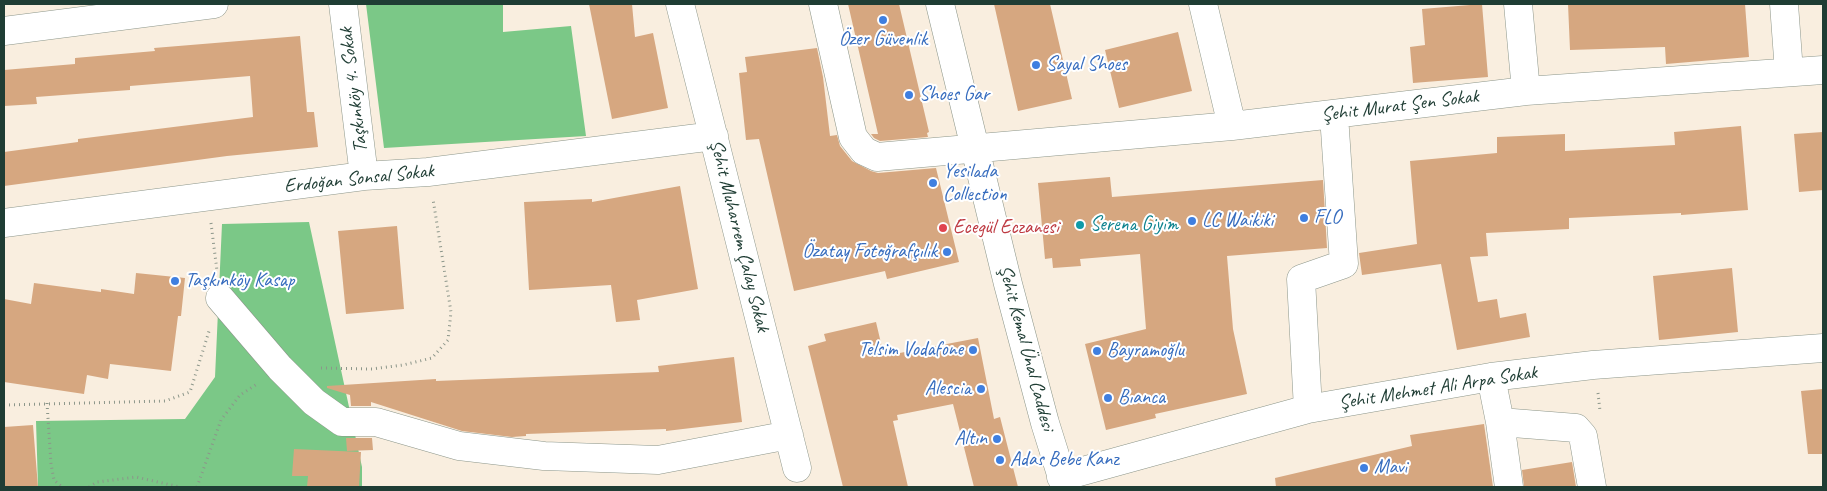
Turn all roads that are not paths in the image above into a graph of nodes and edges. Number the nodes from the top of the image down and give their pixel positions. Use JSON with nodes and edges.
{"nodes":[{"id":1,"x":214,"y":4,"type":"edge"},
{"id":2,"x":343,"y":4,"type":"edge"},
{"id":3,"x":680,"y":4,"type":"edge"},
{"id":4,"x":824,"y":4,"type":"edge"},
{"id":5,"x":940,"y":4,"type":"edge"},
{"id":6,"x":1203,"y":4,"type":"edge"},
{"id":7,"x":1518,"y":4,"type":"edge"},
{"id":8,"x":1784,"y":4,"type":"edge"},
{"id":9,"x":4,"y":31,"type":"edge"},
{"id":10,"x":1823,"y":70,"type":"edge"},
{"id":11,"x":1789,"y":72,"type":"junction"},
{"id":12,"x":1526,"y":91,"type":"junction"},
{"id":13,"x":1334,"y":114,"type":"junction"},
{"id":14,"x":1232,"y":126,"type":"junction"},
{"id":15,"x":714,"y":136,"type":"junction"},
{"id":16,"x":976,"y":148,"type":"junction"},
{"id":17,"x":364,"y":176,"type":"junction"},
{"id":18,"x":4,"y":223,"type":"edge"},
{"id":19,"x":220,"y":298,"type":"road end"},
{"id":20,"x":1823,"y":348,"type":"edge"},
{"id":21,"x":1492,"y":377,"type":"junction"},
{"id":22,"x":1308,"y":409,"type":"junction"},
{"id":23,"x":1500,"y":422,"type":"junction"},
{"id":24,"x":789,"y":435,"type":"junction"},
{"id":25,"x":798,"y":468,"type":"dead end"},
{"id":26,"x":1063,"y":482,"type":"edge"},
{"id":27,"x":1509,"y":487,"type":"edge"},
{"id":28,"x":1592,"y":487,"type":"edge"}],
"edges":[{"from":1,"to":9,"type":"street"},
{"from":2,"to":17,"type":"street","name":"Taşkınköy 4. Sokak"},
{"from":3,"to":15,"type":"street","name":"Şehit Muharrem Çalay Sokak"},
{"from":4,"to":16,"type":"street","name":"Şehit Murat Şen Sokak"},
{"from":5,"to":16,"type":"street","name":"Şehit Kemal Ünal Caddesi"},
{"from":6,"to":14,"type":"street"},
{"from":7,"to":12,"type":"street"},
{"from":8,"to":11,"type":"street"},
{"from":10,"to":11,"type":"street","name":"Şehit Murat Şen Sokak"},
{"from":11,"to":12,"type":"street","name":"Şehit Murat Şen Sokak"},
{"from":12,"to":13,"type":"street","name":"Şehit Murat Şen Sokak"},
{"from":13,"to":14,"type":"street","name":"Şehit Murat Şen Sokak"},
{"from":13,"to":22,"type":"street"},
{"from":14,"to":16,"type":"street","name":"Şehit Murat Şen Sokak"},
{"from":15,"to":17,"type":"street","name":"Erdoğan Sonsal Sokak"},
{"from":15,"to":24,"type":"street","name":"Şehit Muharrem Çalay Sokak"},
{"from":16,"to":26,"type":"street","name":"Şehit Kemal Ünal Caddesi"},
{"from":17,"to":18,"type":"street","name":"Erdoğan Sonsal Sokak"},
{"from":19,"to":24,"type":"street"},
{"from":20,"to":21,"type":"street","name":"Şehit Mehmet Ali Arpa Sokak"},
{"from":21,"to":22,"type":"street","name":"Şehit Mehmet Ali Arpa Sokak"},
{"from":21,"to":23,"type":"street"},
{"from":22,"to":26,"type":"street","name":"Şehit Mehmet Ali Arpa Sokak"},
{"from":23,"to":27,"type":"street"},
{"from":23,"to":28,"type":"street"},
{"from":24,"to":25,"type":"street","name":"Şehit Muharrem Çalay Sokak"}]}
